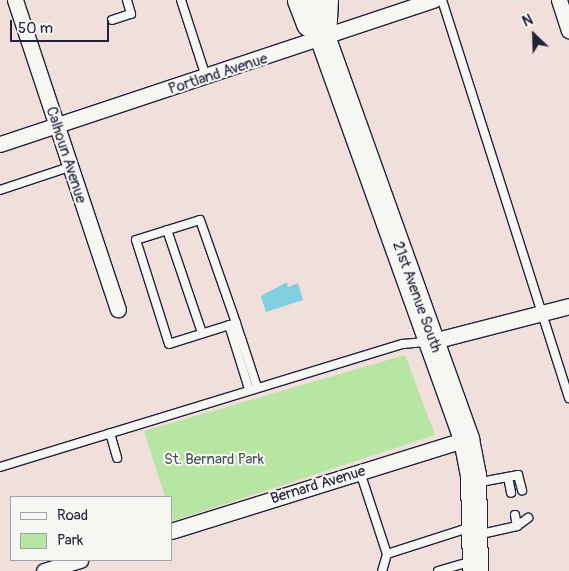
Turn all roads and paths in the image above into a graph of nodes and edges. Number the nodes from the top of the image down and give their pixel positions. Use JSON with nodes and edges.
{"nodes":[{"id":1,"x":16,"y":0,"type":"edge"},
{"id":2,"x":127,"y":0,"type":"edge"},
{"id":3,"x":181,"y":0,"type":"edge"},
{"id":4,"x":300,"y":0,"type":"edge"},
{"id":5,"x":325,"y":0,"type":"edge"},
{"id":6,"x":434,"y":0,"type":"edge"},
{"id":7,"x":442,"y":0,"type":"edge"},
{"id":8,"x":559,"y":0,"type":"edge"},
{"id":9,"x":112,"y":20,"type":"dead end"},
{"id":10,"x":569,"y":30,"type":"edge"},
{"id":11,"x":322,"y":35,"type":"junction"},
{"id":12,"x":206,"y":77,"type":"junction"},
{"id":13,"x":56,"y":127,"type":"junction"},
{"id":14,"x":0,"y":144,"type":"edge"},
{"id":15,"x":69,"y":167,"type":"junction"},
{"id":16,"x":0,"y":190,"type":"edge"},
{"id":17,"x":167,"y":230,"type":"junction"},
{"id":18,"x":569,"y":306,"type":"edge"},
{"id":19,"x":118,"y":309,"type":"dead end"},
{"id":20,"x":543,"y":314,"type":"junction"},
{"id":21,"x":232,"y":324,"type":"junction"},
{"id":22,"x":202,"y":333,"type":"junction"},
{"id":23,"x":433,"y":341,"type":"junction"},
{"id":24,"x":253,"y":388,"type":"junction"},
{"id":25,"x":569,"y":398,"type":"edge"},
{"id":26,"x":110,"y":433,"type":"junction"},
{"id":27,"x":466,"y":439,"type":"junction"},
{"id":28,"x":117,"y":458,"type":"dead end"},
{"id":29,"x":0,"y":467,"type":"edge"},
{"id":30,"x":360,"y":472,"type":"junction"},
{"id":31,"x":508,"y":477,"type":"junction"},
{"id":32,"x":474,"y":483,"type":"junction"},
{"id":33,"x":522,"y":490,"type":"dead end"},
{"id":34,"x":511,"y":493,"type":"dead end"},
{"id":35,"x":516,"y":515,"type":"dead end"},
{"id":36,"x":528,"y":518,"type":"dead end"},
{"id":37,"x":517,"y":526,"type":"junction"},
{"id":38,"x":172,"y":531,"type":"edge"},
{"id":39,"x":475,"y":531,"type":"junction"},
{"id":40,"x":387,"y":554,"type":"junction"},
{"id":41,"x":77,"y":561,"type":"edge"},
{"id":42,"x":475,"y":566,"type":"edge"},
{"id":43,"x":44,"y":571,"type":"edge"},
{"id":44,"x":382,"y":571,"type":"edge"},
{"id":45,"x":438,"y":571,"type":"edge"}],
"edges":[{"from":1,"to":13,"type":"street","name":"Calhoun Avenue"},
{"from":2,"to":9,"type":"lane"},
{"from":3,"to":12,"type":"lane"},
{"from":4,"to":11,"type":"main road","name":"21st Avenue South"},
{"from":5,"to":11,"type":"main road"},
{"from":6,"to":11,"type":"street","name":"Portland Avenue"},
{"from":7,"to":20,"type":"lane"},
{"from":8,"to":10,"type":"street"},
{"from":11,"to":12,"type":"street","name":"Portland Avenue"},
{"from":11,"to":23,"type":"main road","name":"21st Avenue South"},
{"from":12,"to":13,"type":"street","name":"Portland Avenue"},
{"from":13,"to":14,"type":"street","name":"Portland Avenue"},
{"from":13,"to":15,"type":"street","name":"Calhoun Avenue"},
{"from":15,"to":16,"type":"lane"},
{"from":15,"to":19,"type":"street","name":"Calhoun Avenue"},
{"from":17,"to":21,"type":"lane"},
{"from":17,"to":22,"type":"lane"},
{"from":17,"to":22,"type":"lane"},
{"from":18,"to":20,"type":"street"},
{"from":20,"to":23,"type":"street"},
{"from":20,"to":25,"type":"lane"},
{"from":21,"to":22,"type":"lane"},
{"from":21,"to":24,"type":"lane"},
{"from":23,"to":24,"type":"lane"},
{"from":23,"to":27,"type":"main road","name":"21st Avenue South"},
{"from":24,"to":26,"type":"lane"},
{"from":26,"to":28,"type":"lane"},
{"from":26,"to":29,"type":"lane"},
{"from":27,"to":30,"type":"street","name":"Bernard Avenue"},
{"from":27,"to":32,"type":"main road","name":"21st Avenue South"},
{"from":30,"to":38,"type":"street","name":"Bernard Avenue"},
{"from":30,"to":40,"type":"lane"},
{"from":31,"to":32,"type":"lane"},
{"from":31,"to":33,"type":"lane"},
{"from":31,"to":34,"type":"lane"},
{"from":32,"to":39,"type":"main road","name":"21st Avenue South"},
{"from":35,"to":37,"type":"lane"},
{"from":36,"to":37,"type":"lane"},
{"from":37,"to":39,"type":"lane"},
{"from":39,"to":40,"type":"lane"},
{"from":39,"to":42,"type":"main road","name":"21st Avenue South"},
{"from":40,"to":44,"type":"lane"},
{"from":41,"to":43,"type":"street"},
{"from":42,"to":45,"type":"lane"}]}
